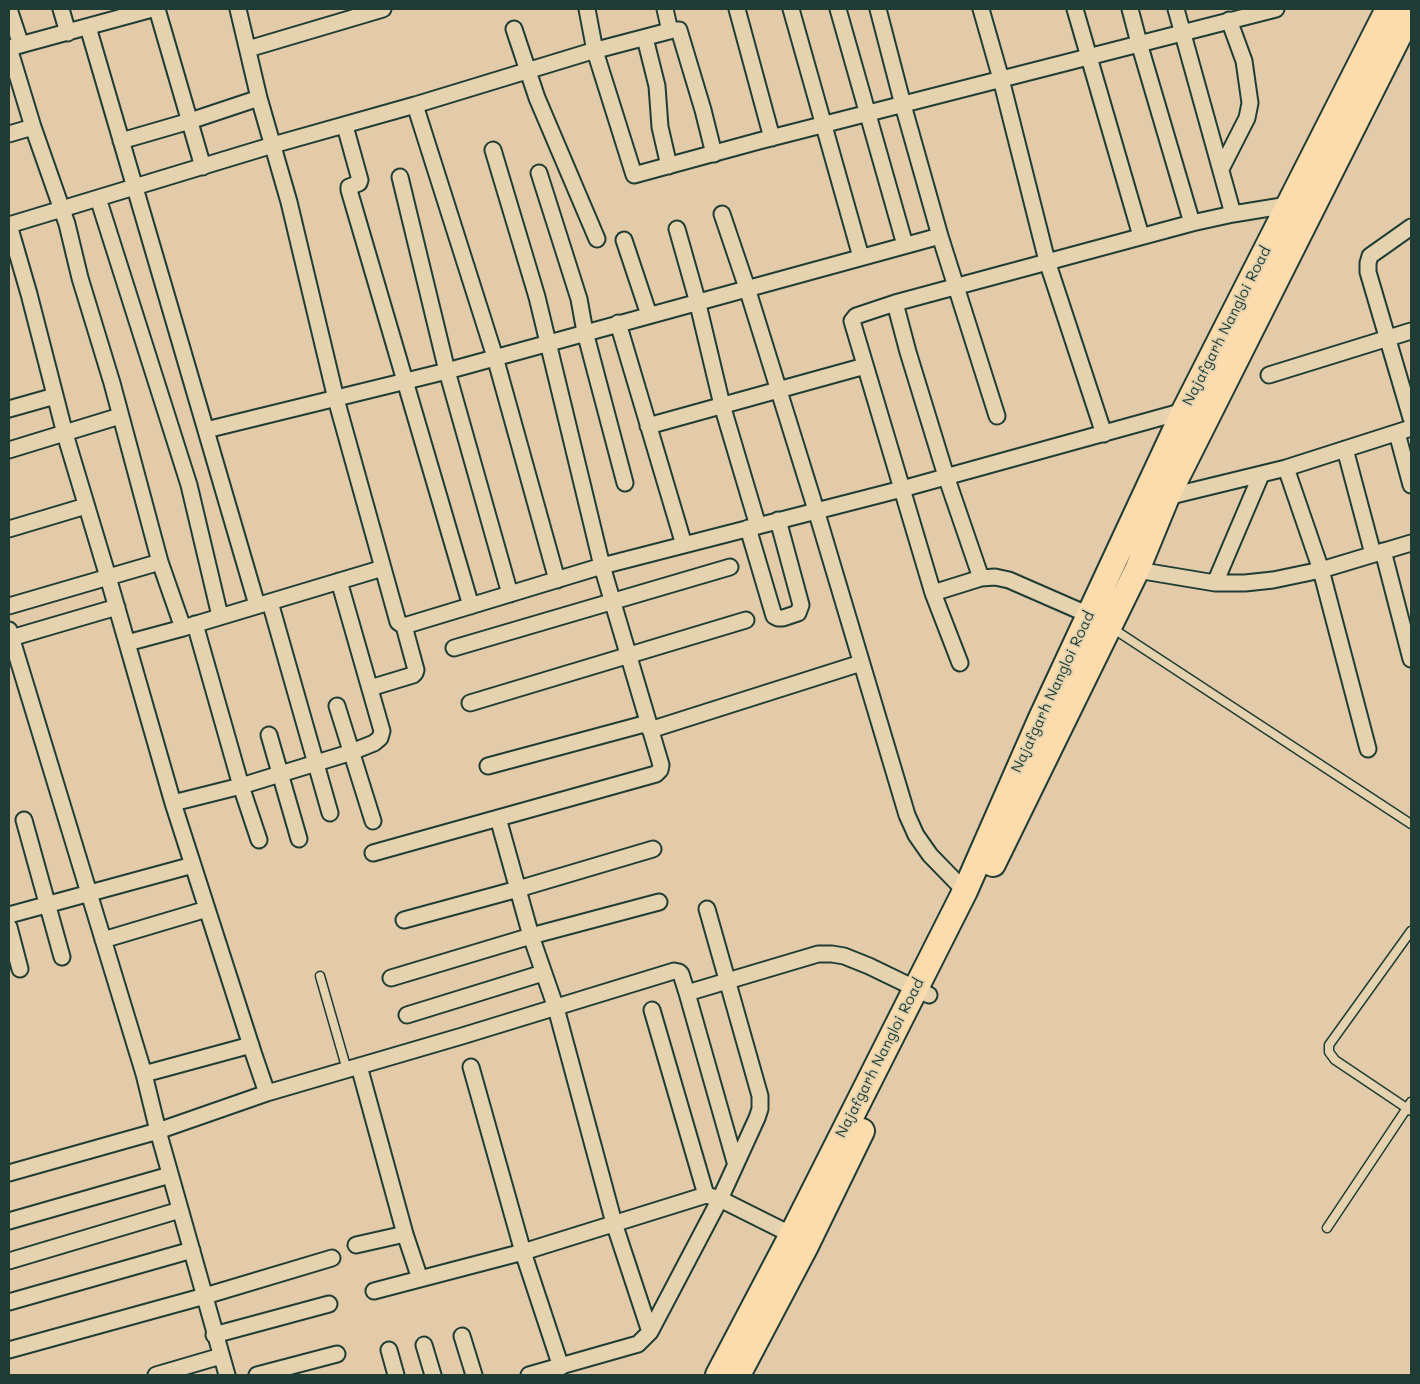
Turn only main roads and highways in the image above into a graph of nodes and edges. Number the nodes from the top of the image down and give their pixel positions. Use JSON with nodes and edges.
{"nodes":[{"id":1,"x":1388,"y":9,"type":"edge"},
{"id":2,"x":1411,"y":12,"type":"edge"},
{"id":3,"x":1298,"y":211,"type":"junction"},
{"id":4,"x":922,"y":992,"type":"junction"},
{"id":5,"x":718,"y":1375,"type":"edge"},
{"id":6,"x":738,"y":1375,"type":"edge"}],
"edges":[{"from":1,"to":3,"type":"main road","name":"Najafgarh Nangloi Road"},
{"from":2,"to":3,"type":"main road","name":"Najafgarh Nangloi Road"},
{"from":3,"to":4,"type":"main road","name":"Najafgarh Nangloi Road"},
{"from":3,"to":4,"type":"main road","name":"Najafgarh Nangloi Road"},
{"from":4,"to":5,"type":"main road","name":"Najafgarh Nangloi Road"},
{"from":4,"to":6,"type":"main road","name":"Najafgarh Nangloi Road"}]}
